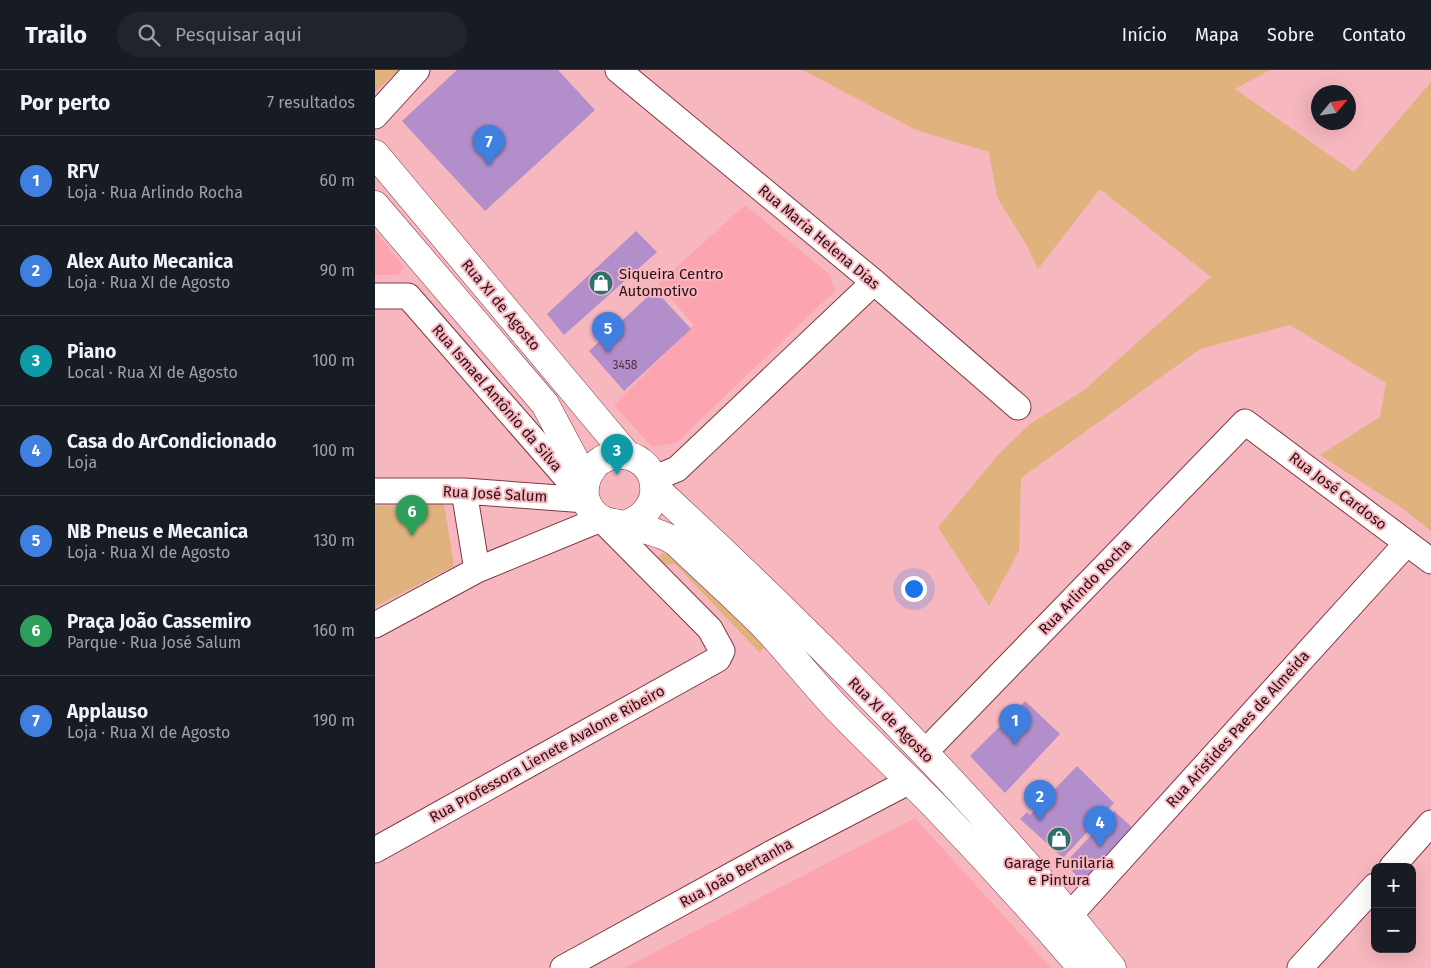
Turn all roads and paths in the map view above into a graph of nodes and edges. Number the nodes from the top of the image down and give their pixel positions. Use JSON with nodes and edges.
{"nodes":[{"id":1,"x":417,"y":70,"type":"edge"},
{"id":2,"x":618,"y":70,"type":"edge"},
{"id":3,"x":375,"y":116,"type":"edge"},
{"id":4,"x":375,"y":154,"type":"edge"},
{"id":5,"x":375,"y":205,"type":"edge"},
{"id":6,"x":874,"y":282,"type":"junction"},
{"id":7,"x":375,"y":296,"type":"edge"},
{"id":8,"x":1018,"y":407,"type":"dead end"},
{"id":9,"x":1245,"y":422,"type":"joint"},
{"id":10,"x":627,"y":455,"type":"junction"},
{"id":11,"x":654,"y":483,"type":"junction"},
{"id":12,"x":375,"y":491,"type":"edge"},
{"id":13,"x":464,"y":491,"type":"junction"},
{"id":14,"x":599,"y":506,"type":"junction"},
{"id":15,"x":1407,"y":543,"type":"junction"},
{"id":16,"x":1431,"y":561,"type":"edge"},
{"id":17,"x":477,"y":570,"type":"junction"},
{"id":18,"x":375,"y":625,"type":"edge"},
{"id":19,"x":719,"y":659,"type":"joint"},
{"id":20,"x":925,"y":752,"type":"junction"},
{"id":21,"x":910,"y":781,"type":"junction"},
{"id":22,"x":1431,"y":824,"type":"edge"},
{"id":23,"x":375,"y":850,"type":"edge"},
{"id":24,"x":1396,"y":863,"type":"edge"},
{"id":25,"x":1371,"y":890,"type":"edge"},
{"id":26,"x":1069,"y":916,"type":"junction"},
{"id":27,"x":563,"y":968,"type":"edge"},
{"id":28,"x":1082,"y":968,"type":"edge"},
{"id":29,"x":1112,"y":968,"type":"edge"},
{"id":30,"x":1300,"y":968,"type":"edge"}],
"edges":[{"from":1,"to":3,"type":"street"},
{"from":2,"to":6,"type":"street","name":"Rua Maria Helena Dias"},
{"from":4,"to":10,"type":"main road","name":"Rua XI de Agosto"},
{"from":5,"to":14,"type":"main road","name":"Rua XI de Agosto"},
{"from":6,"to":8,"type":"street","name":"Rua Maria Helena Dias"},
{"from":6,"to":11,"type":"street"},
{"from":7,"to":14,"type":"street","name":"Rua Ismael Antônio da Silva"},
{"from":9,"to":15,"type":"street","name":"Rua José Cardoso"},
{"from":9,"to":20,"type":"street","name":"Rua Arlindo Rocha"},
{"from":10,"to":11,"type":"main road"},
{"from":10,"to":14,"type":"main road"},
{"from":11,"to":14,"type":"main road"},
{"from":11,"to":20,"type":"main road","name":"Rua XI de Agosto"},
{"from":12,"to":13,"type":"street","name":"Rua José Salum"},
{"from":13,"to":14,"type":"street","name":"Rua José Salum"},
{"from":13,"to":17,"type":"street"},
{"from":14,"to":17,"type":"street"},
{"from":14,"to":19,"type":"street","name":"Rua Ismael Antônio da Silva"},
{"from":14,"to":21,"type":"main road","name":"Rua XI de Agosto"},
{"from":15,"to":16,"type":"street","name":"Rua José Cardoso"},
{"from":15,"to":26,"type":"street","name":"Rua Aristides Paes de Almeida"},
{"from":17,"to":18,"type":"street"},
{"from":19,"to":23,"type":"street","name":"Rua Professora Lienete Avalone Ribeiro"},
{"from":20,"to":26,"type":"main road","name":"Rua XI de Agosto"},
{"from":21,"to":27,"type":"street","name":"Rua João Bertanha"},
{"from":21,"to":28,"type":"main road","name":"Rua XI de Agosto"},
{"from":22,"to":24,"type":"street"},
{"from":25,"to":30,"type":"street"},
{"from":26,"to":29,"type":"main road","name":"Rua XI de Agosto"}]}
